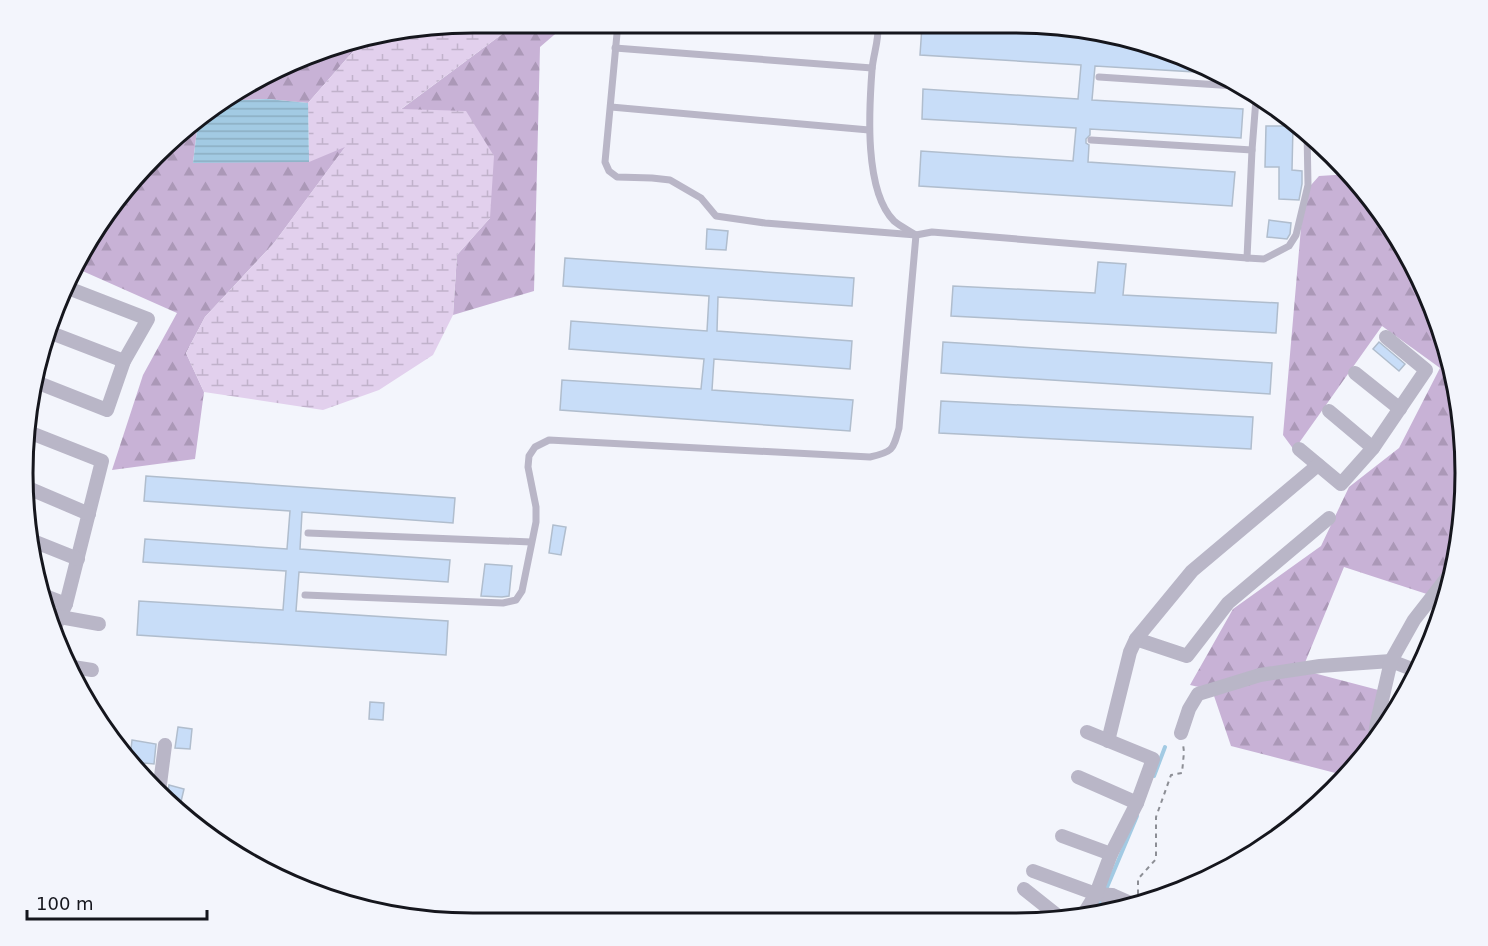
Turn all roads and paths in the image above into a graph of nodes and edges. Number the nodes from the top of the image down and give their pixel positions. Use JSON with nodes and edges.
{"nodes":[{"id":1,"x":617,"y":33,"type":"edge"},
{"id":2,"x":879,"y":33,"type":"edge"},
{"id":3,"x":615,"y":48,"type":"junction"},
{"id":4,"x":872,"y":68,"type":"junction"},
{"id":5,"x":1099,"y":77,"type":"dead end"},
{"id":6,"x":1223,"y":85,"type":"edge"},
{"id":7,"x":1256,"y":105,"type":"edge"},
{"id":8,"x":611,"y":107,"type":"junction"},
{"id":9,"x":869,"y":130,"type":"junction"},
{"id":10,"x":1091,"y":140,"type":"dead end"},
{"id":11,"x":1307,"y":144,"type":"edge"},
{"id":12,"x":1252,"y":150,"type":"junction"},
{"id":13,"x":916,"y":236,"type":"junction"},
{"id":14,"x":1247,"y":258,"type":"junction"},
{"id":15,"x":73,"y":290,"type":"edge"},
{"id":16,"x":55,"y":335,"type":"edge"},
{"id":17,"x":1386,"y":337,"type":"dead end"},
{"id":18,"x":124,"y":361,"type":"junction"},
{"id":19,"x":1355,"y":373,"type":"dead end"},
{"id":20,"x":42,"y":384,"type":"edge"},
{"id":21,"x":1400,"y":409,"type":"junction"},
{"id":22,"x":1329,"y":411,"type":"dead end"},
{"id":23,"x":35,"y":435,"type":"edge"},
{"id":24,"x":1373,"y":448,"type":"junction"},
{"id":25,"x":1299,"y":449,"type":"dead end"},
{"id":26,"x":1318,"y":465,"type":"junction"},
{"id":27,"x":34,"y":490,"type":"edge"},
{"id":28,"x":89,"y":514,"type":"junction"},
{"id":29,"x":1329,"y":518,"type":"dead end"},
{"id":30,"x":308,"y":533,"type":"dead end"},
{"id":31,"x":39,"y":542,"type":"edge"},
{"id":32,"x":531,"y":542,"type":"junction"},
{"id":33,"x":78,"y":559,"type":"junction"},
{"id":34,"x":1440,"y":587,"type":"edge"},
{"id":35,"x":305,"y":595,"type":"dead end"},
{"id":36,"x":51,"y":598,"type":"edge"},
{"id":37,"x":66,"y":604,"type":"junction"},
{"id":38,"x":58,"y":620,"type":"edge"},
{"id":39,"x":59,"y":622,"type":"edge"},
{"id":40,"x":99,"y":624,"type":"dead end"},
{"id":41,"x":1136,"y":639,"type":"junction"},
{"id":42,"x":1390,"y":661,"type":"junction"},
{"id":43,"x":1410,"y":668,"type":"edge"},
{"id":44,"x":78,"y":669,"type":"edge"},
{"id":45,"x":92,"y":670,"type":"dead end"},
{"id":46,"x":1384,"y":712,"type":"edge"},
{"id":47,"x":1087,"y":732,"type":"dead end"},
{"id":48,"x":1181,"y":733,"type":"joint"},
{"id":49,"x":1108,"y":741,"type":"junction"},
{"id":50,"x":165,"y":745,"type":"dead end"},
{"id":51,"x":1078,"y":777,"type":"dead end"},
{"id":52,"x":160,"y":782,"type":"edge"},
{"id":53,"x":1137,"y":803,"type":"junction"},
{"id":54,"x":1062,"y":836,"type":"dead end"},
{"id":55,"x":1111,"y":854,"type":"junction"},
{"id":56,"x":1033,"y":871,"type":"dead end"},
{"id":57,"x":1024,"y":889,"type":"dead end"},
{"id":58,"x":1096,"y":894,"type":"junction"},
{"id":59,"x":1113,"y":895,"type":"junction"},
{"id":60,"x":1138,"y":895,"type":"edge"},
{"id":61,"x":1129,"y":898,"type":"edge"},
{"id":62,"x":1109,"y":903,"type":"edge"},
{"id":63,"x":1088,"y":907,"type":"edge"},
{"id":64,"x":1051,"y":911,"type":"edge"}],
"edges":[{"from":1,"to":3,"type":"lane"},
{"from":2,"to":4,"type":"lane"},
{"from":3,"to":4,"type":"lane"},
{"from":3,"to":8,"type":"lane"},
{"from":4,"to":9,"type":"lane"},
{"from":5,"to":6,"type":"lane"},
{"from":7,"to":12,"type":"lane"},
{"from":8,"to":9,"type":"lane"},
{"from":8,"to":13,"type":"lane"},
{"from":9,"to":13,"type":"lane"},
{"from":10,"to":12,"type":"lane"},
{"from":11,"to":14,"type":"lane"},
{"from":12,"to":14,"type":"lane"},
{"from":13,"to":14,"type":"lane"},
{"from":13,"to":32,"type":"lane"},
{"from":15,"to":18,"type":"street"},
{"from":16,"to":18,"type":"street"},
{"from":17,"to":21,"type":"street"},
{"from":18,"to":20,"type":"street"},
{"from":19,"to":21,"type":"street"},
{"from":21,"to":24,"type":"street"},
{"from":22,"to":24,"type":"street"},
{"from":23,"to":28,"type":"street"},
{"from":24,"to":26,"type":"street"},
{"from":25,"to":26,"type":"street"},
{"from":26,"to":41,"type":"street"},
{"from":27,"to":28,"type":"street"},
{"from":28,"to":33,"type":"street"},
{"from":29,"to":41,"type":"street"},
{"from":30,"to":32,"type":"lane"},
{"from":31,"to":33,"type":"street"},
{"from":32,"to":35,"type":"lane"},
{"from":33,"to":37,"type":"street"},
{"from":34,"to":42,"type":"street"},
{"from":36,"to":37,"type":"street"},
{"from":37,"to":38,"type":"street"},
{"from":39,"to":40,"type":"street"},
{"from":41,"to":49,"type":"street"},
{"from":42,"to":43,"type":"street"},
{"from":42,"to":46,"type":"street"},
{"from":42,"to":48,"type":"street"},
{"from":44,"to":45,"type":"street"},
{"from":47,"to":49,"type":"street"},
{"from":48,"to":60,"type":"path"},
{"from":49,"to":53,"type":"street"},
{"from":50,"to":52,"type":"street"},
{"from":51,"to":53,"type":"street"},
{"from":53,"to":55,"type":"street"},
{"from":54,"to":55,"type":"street"},
{"from":55,"to":58,"type":"street"},
{"from":56,"to":58,"type":"street"},
{"from":57,"to":64,"type":"street"},
{"from":58,"to":59,"type":"street"},
{"from":58,"to":63,"type":"street"},
{"from":59,"to":61,"type":"street"},
{"from":59,"to":62,"type":"street"}]}
